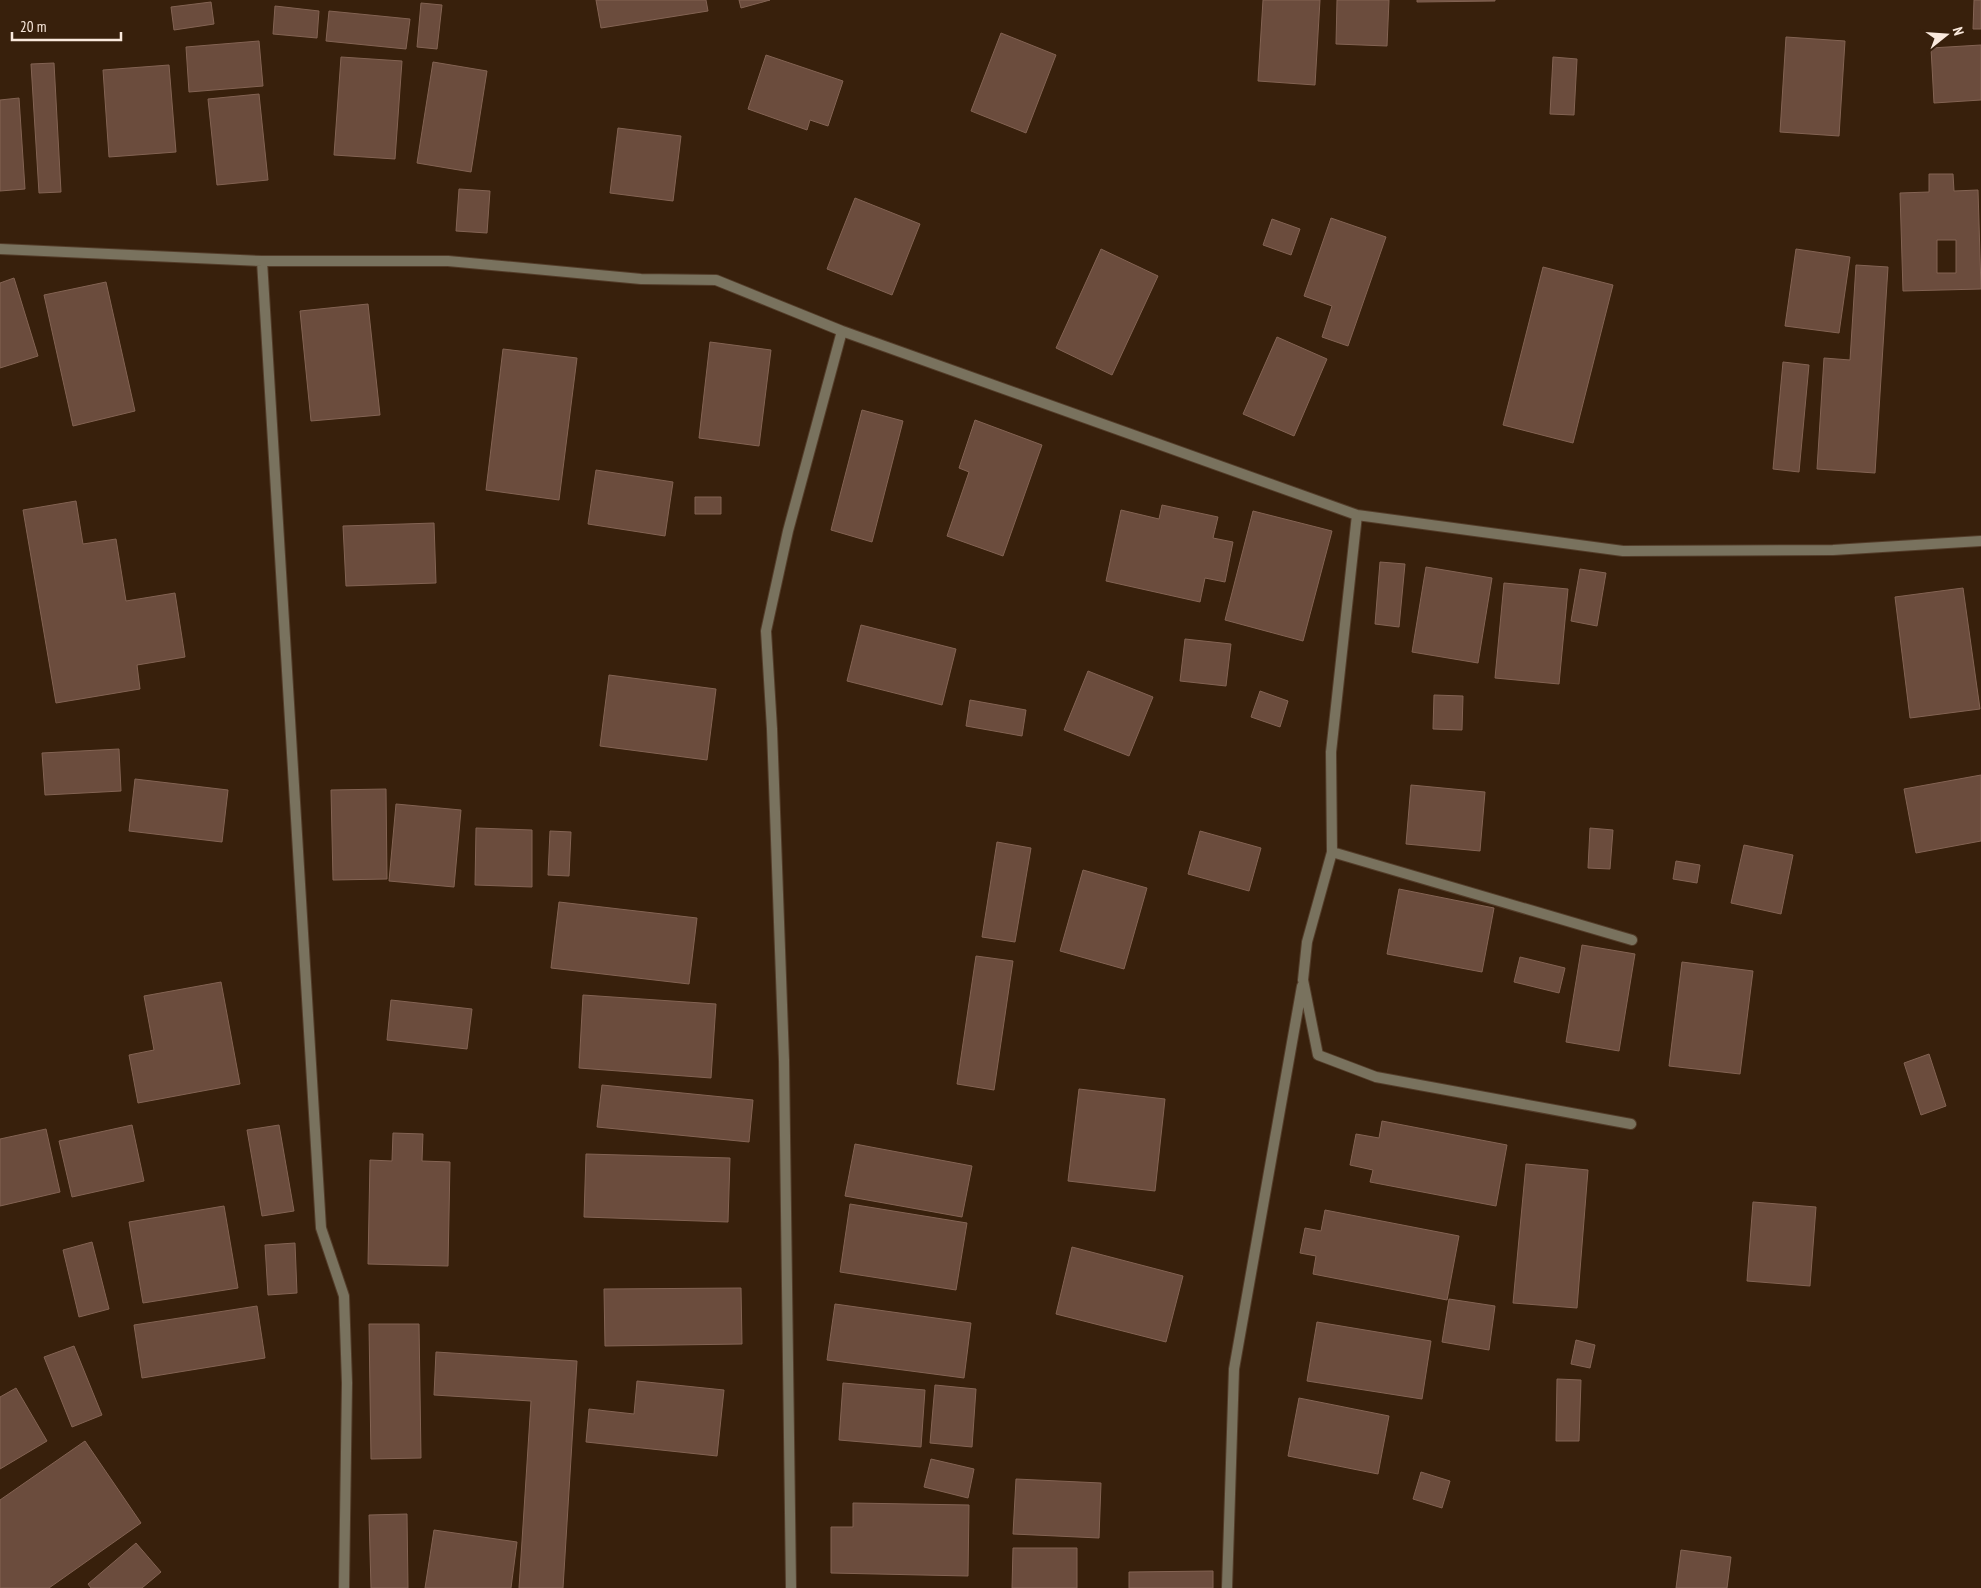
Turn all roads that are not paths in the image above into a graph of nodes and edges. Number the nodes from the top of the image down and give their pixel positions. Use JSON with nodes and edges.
{"nodes":[{"id":1,"x":0,"y":249,"type":"edge"},
{"id":2,"x":262,"y":261,"type":"junction"},
{"id":3,"x":842,"y":331,"type":"junction"},
{"id":4,"x":1357,"y":515,"type":"junction"},
{"id":5,"x":1981,"y":541,"type":"edge"},
{"id":6,"x":1332,"y":852,"type":"junction"},
{"id":7,"x":1632,"y":940,"type":"dead end"},
{"id":8,"x":1304,"y":980,"type":"junction"},
{"id":9,"x":1631,"y":1124,"type":"dead end"},
{"id":10,"x":344,"y":1588,"type":"edge"},
{"id":11,"x":792,"y":1588,"type":"edge"},
{"id":12,"x":1228,"y":1588,"type":"edge"}],
"edges":[{"from":1,"to":2,"type":"street"},
{"from":2,"to":3,"type":"street"},
{"from":2,"to":10,"type":"street"},
{"from":3,"to":4,"type":"street"},
{"from":3,"to":11,"type":"street"},
{"from":4,"to":5,"type":"street"},
{"from":4,"to":6,"type":"street"},
{"from":6,"to":7,"type":"street"},
{"from":6,"to":8,"type":"street"},
{"from":8,"to":9,"type":"street"},
{"from":8,"to":12,"type":"street"}]}
